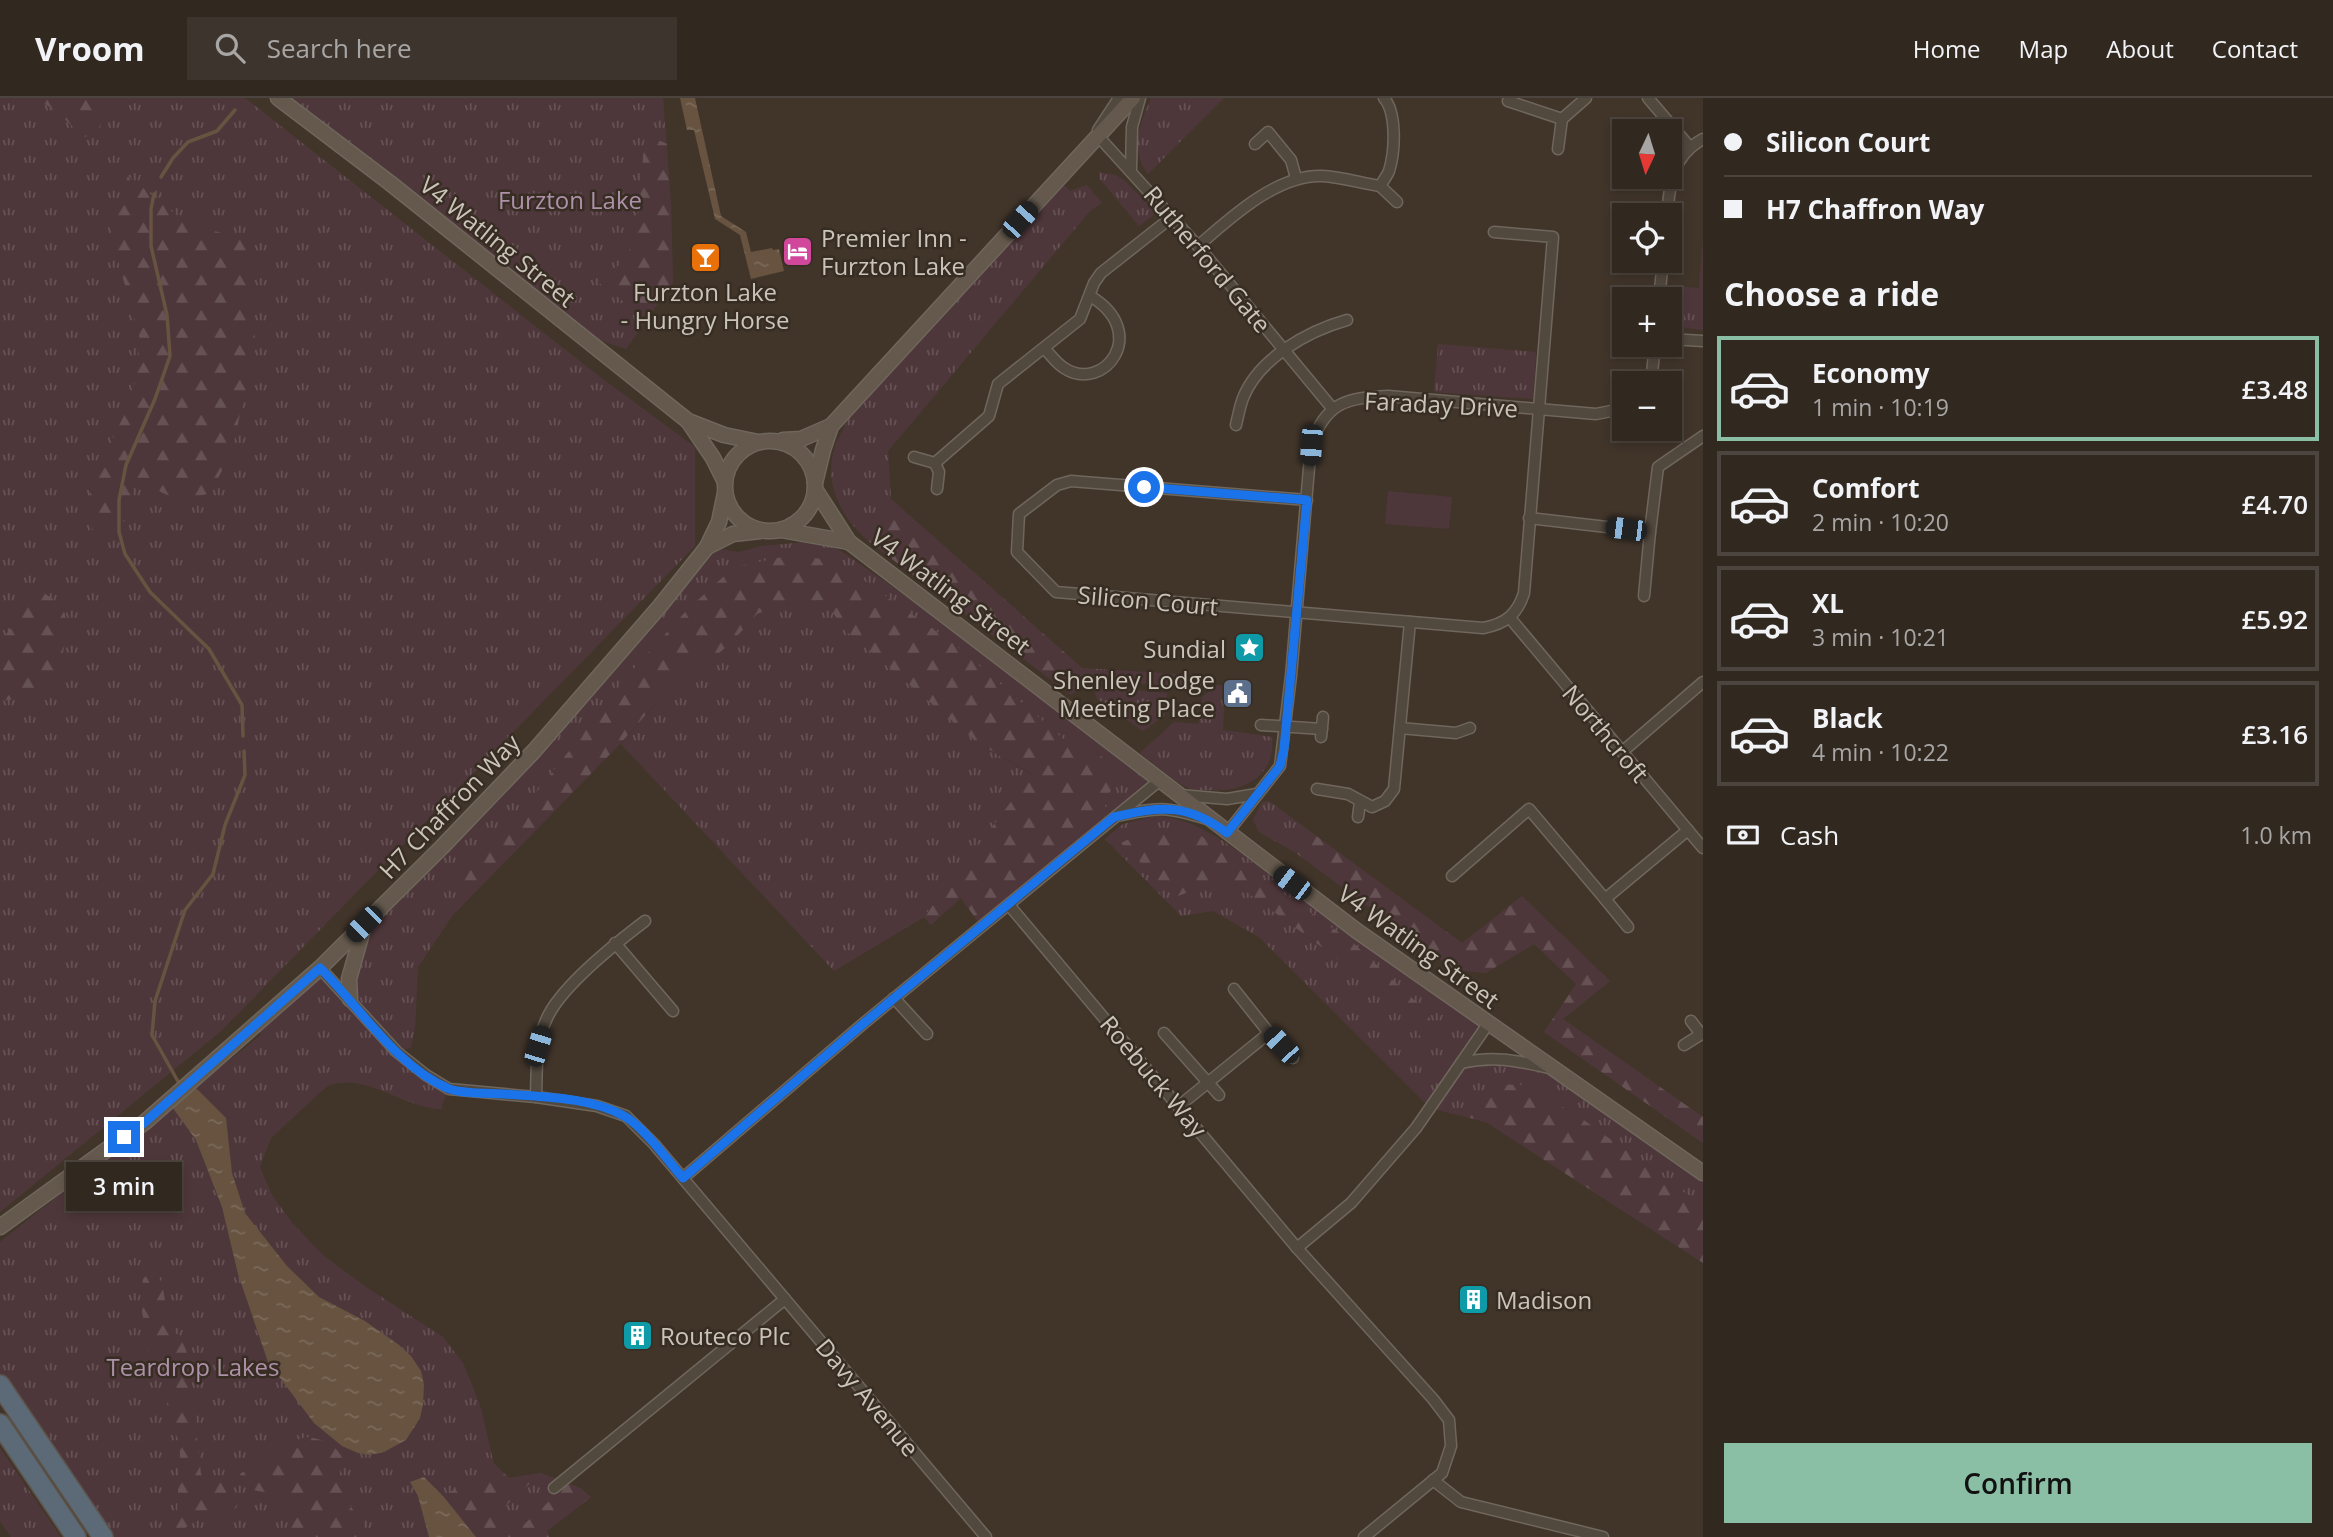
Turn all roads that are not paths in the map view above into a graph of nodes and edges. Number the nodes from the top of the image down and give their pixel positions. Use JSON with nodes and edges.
{"nodes":[{"id":1,"x":278,"y":98,"type":"edge"},
{"id":2,"x":1119,"y":98,"type":"edge"},
{"id":3,"x":1133,"y":98,"type":"edge"},
{"id":4,"x":1140,"y":98,"type":"edge"},
{"id":5,"x":1384,"y":98,"type":"edge"},
{"id":6,"x":1586,"y":98,"type":"edge"},
{"id":7,"x":1647,"y":98,"type":"edge"},
{"id":8,"x":1508,"y":101,"type":"dead end"},
{"id":9,"x":1562,"y":119,"type":"junction"},
{"id":10,"x":1098,"y":135,"type":"junction"},
{"id":11,"x":1703,"y":139,"type":"edge"},
{"id":12,"x":1255,"y":144,"type":"dead end"},
{"id":13,"x":1689,"y":146,"type":"junction"},
{"id":14,"x":1088,"y":147,"type":"junction"},
{"id":15,"x":1558,"y":149,"type":"dead end"},
{"id":16,"x":1130,"y":169,"type":"junction"},
{"id":17,"x":1296,"y":178,"type":"junction"},
{"id":18,"x":1380,"y":186,"type":"junction"},
{"id":19,"x":1397,"y":202,"type":"dead end"},
{"id":20,"x":1668,"y":203,"type":"edge"},
{"id":21,"x":1172,"y":217,"type":"junction"},
{"id":22,"x":1494,"y":232,"type":"dead end"},
{"id":23,"x":1198,"y":246,"type":"junction"},
{"id":24,"x":1090,"y":296,"type":"junction"},
{"id":25,"x":1347,"y":320,"type":"dead end"},
{"id":26,"x":1682,"y":340,"type":"edge"},
{"id":27,"x":1703,"y":341,"type":"edge"},
{"id":28,"x":1044,"y":348,"type":"junction"},
{"id":29,"x":1285,"y":350,"type":"junction"},
{"id":30,"x":1332,"y":408,"type":"junction"},
{"id":31,"x":1537,"y":410,"type":"junction"},
{"id":32,"x":1612,"y":411,"type":"edge"},
{"id":33,"x":688,"y":421,"type":"junction"},
{"id":34,"x":1236,"y":425,"type":"dead end"},
{"id":35,"x":831,"y":426,"type":"junction"},
{"id":36,"x":1703,"y":436,"type":"edge"},
{"id":37,"x":776,"y":441,"type":"junction"},
{"id":38,"x":758,"y":442,"type":"junction"},
{"id":39,"x":914,"y":457,"type":"dead end"},
{"id":40,"x":936,"y":463,"type":"junction"},
{"id":41,"x":815,"y":486,"type":"junction"},
{"id":42,"x":725,"y":488,"type":"junction"},
{"id":43,"x":937,"y":489,"type":"dead end"},
{"id":44,"x":1307,"y":500,"type":"junction"},
{"id":45,"x":1530,"y":518,"type":"junction"},
{"id":46,"x":774,"y":530,"type":"junction"},
{"id":47,"x":1650,"y":532,"type":"junction"},
{"id":48,"x":849,"y":542,"type":"junction"},
{"id":49,"x":707,"y":547,"type":"junction"},
{"id":50,"x":1644,"y":596,"type":"dead end"},
{"id":51,"x":1296,"y":612,"type":"junction"},
{"id":52,"x":1510,"y":618,"type":"junction"},
{"id":53,"x":1410,"y":622,"type":"junction"},
{"id":54,"x":1703,"y":682,"type":"edge"},
{"id":55,"x":1323,"y":717,"type":"dead end"},
{"id":56,"x":1261,"y":725,"type":"dead end"},
{"id":57,"x":1286,"y":727,"type":"junction"},
{"id":58,"x":1400,"y":728,"type":"junction"},
{"id":59,"x":1470,"y":728,"type":"dead end"},
{"id":60,"x":1622,"y":752,"type":"junction"},
{"id":61,"x":1159,"y":780,"type":"junction"},
{"id":62,"x":1317,"y":789,"type":"dead end"},
{"id":63,"x":1257,"y":794,"type":"junction"},
{"id":64,"x":1177,"y":795,"type":"junction"},
{"id":65,"x":1360,"y":802,"type":"junction"},
{"id":66,"x":1114,"y":817,"type":"junction"},
{"id":67,"x":1358,"y":817,"type":"dead end"},
{"id":68,"x":1209,"y":820,"type":"junction"},
{"id":69,"x":1688,"y":830,"type":"junction"},
{"id":70,"x":1227,"y":833,"type":"junction"},
{"id":71,"x":1703,"y":848,"type":"edge"},
{"id":72,"x":1452,"y":876,"type":"dead end"},
{"id":73,"x":1605,"y":899,"type":"junction"},
{"id":74,"x":1009,"y":905,"type":"junction"},
{"id":75,"x":645,"y":921,"type":"dead end"},
{"id":76,"x":364,"y":924,"type":"junction"},
{"id":77,"x":1628,"y":927,"type":"dead end"},
{"id":78,"x":615,"y":943,"type":"junction"},
{"id":79,"x":320,"y":968,"type":"junction"},
{"id":80,"x":1234,"y":989,"type":"dead end"},
{"id":81,"x":894,"y":998,"type":"junction"},
{"id":82,"x":350,"y":999,"type":"junction"},
{"id":83,"x":673,"y":1011,"type":"dead end"},
{"id":84,"x":1691,"y":1021,"type":"dead end"},
{"id":85,"x":1488,"y":1024,"type":"junction"},
{"id":86,"x":1164,"y":1033,"type":"dead end"},
{"id":87,"x":1269,"y":1033,"type":"junction"},
{"id":88,"x":1702,"y":1033,"type":"edge"},
{"id":89,"x":927,"y":1034,"type":"dead end"},
{"id":90,"x":1684,"y":1045,"type":"dead end"},
{"id":91,"x":1293,"y":1058,"type":"dead end"},
{"id":92,"x":1461,"y":1063,"type":"junction"},
{"id":93,"x":1553,"y":1069,"type":"junction"},
{"id":94,"x":1206,"y":1082,"type":"junction"},
{"id":95,"x":1219,"y":1095,"type":"dead end"},
{"id":96,"x":536,"y":1097,"type":"junction"},
{"id":97,"x":1179,"y":1106,"type":"junction"},
{"id":98,"x":1703,"y":1173,"type":"edge"},
{"id":99,"x":683,"y":1178,"type":"junction"},
{"id":100,"x":0,"y":1227,"type":"edge"},
{"id":101,"x":1297,"y":1248,"type":"junction"},
{"id":102,"x":785,"y":1299,"type":"junction"},
{"id":103,"x":0,"y":1385,"type":"edge"},
{"id":104,"x":0,"y":1424,"type":"edge"},
{"id":105,"x":1433,"y":1480,"type":"junction"},
{"id":106,"x":554,"y":1488,"type":"dead end"},
{"id":107,"x":76,"y":1537,"type":"edge"},
{"id":108,"x":103,"y":1537,"type":"edge"},
{"id":109,"x":986,"y":1537,"type":"edge"},
{"id":110,"x":1364,"y":1537,"type":"edge"},
{"id":111,"x":1604,"y":1537,"type":"edge"}],
"edges":[{"from":1,"to":33,"type":"street","name":"V4 Watling Street"},
{"from":2,"to":14,"type":"street"},
{"from":3,"to":10,"type":"street"},
{"from":4,"to":16,"type":"street","name":"Rutherford Gate"},
{"from":5,"to":18,"type":"street"},
{"from":6,"to":9,"type":"street"},
{"from":7,"to":13,"type":"street"},
{"from":8,"to":9,"type":"street"},
{"from":9,"to":15,"type":"street"},
{"from":10,"to":14,"type":"street"},
{"from":10,"to":16,"type":"street","name":"Rutherford Gate"},
{"from":11,"to":13,"type":"street"},
{"from":12,"to":17,"type":"street"},
{"from":13,"to":20,"type":"street"},
{"from":14,"to":35,"type":"street"},
{"from":16,"to":21,"type":"street","name":"Rutherford Gate"},
{"from":17,"to":18,"type":"street"},
{"from":17,"to":23,"type":"street"},
{"from":18,"to":19,"type":"street"},
{"from":21,"to":23,"type":"street","name":"Rutherford Gate"},
{"from":21,"to":24,"type":"street"},
{"from":22,"to":31,"type":"street"},
{"from":23,"to":29,"type":"street","name":"Rutherford Gate"},
{"from":24,"to":28,"type":"street"},
{"from":24,"to":28,"type":"street"},
{"from":25,"to":29,"type":"street","name":"Rutherford Gate"},
{"from":26,"to":27,"type":"street"},
{"from":28,"to":40,"type":"street"},
{"from":29,"to":30,"type":"street","name":"Rutherford Gate"},
{"from":29,"to":34,"type":"street","name":"Rutherford Gate"},
{"from":30,"to":31,"type":"street","name":"Faraday Drive"},
{"from":30,"to":44,"type":"street","name":"Faraday Drive"},
{"from":31,"to":32,"type":"street","name":"Faraday Drive"},
{"from":31,"to":45,"type":"street"},
{"from":33,"to":38,"type":"street","name":"V4 Watling Street"},
{"from":33,"to":42,"type":"street","name":"V4 Watling Street"},
{"from":35,"to":37,"type":"street"},
{"from":35,"to":41,"type":"street"},
{"from":36,"to":47,"type":"street"},
{"from":37,"to":38,"type":"street"},
{"from":37,"to":41,"type":"street"},
{"from":38,"to":42,"type":"street"},
{"from":39,"to":40,"type":"street"},
{"from":40,"to":43,"type":"street"},
{"from":41,"to":46,"type":"street"},
{"from":41,"to":48,"type":"street","name":"V4 Watling Street"},
{"from":42,"to":46,"type":"street"},
{"from":42,"to":49,"type":"street","name":"H7 Chaffron Way"},
{"from":44,"to":51,"type":"street","name":"Faraday Drive"},
{"from":44,"to":51,"type":"street","name":"Silicon Court"},
{"from":45,"to":47,"type":"street"},
{"from":45,"to":52,"type":"street"},
{"from":46,"to":48,"type":"street","name":"V4 Watling Street"},
{"from":46,"to":49,"type":"street","name":"H7 Chaffron Way"},
{"from":47,"to":50,"type":"street"},
{"from":48,"to":61,"type":"street","name":"V4 Watling Street"},
{"from":49,"to":76,"type":"street","name":"H7 Chaffron Way"},
{"from":51,"to":53,"type":"street"},
{"from":51,"to":57,"type":"street","name":"Faraday Drive"},
{"from":52,"to":53,"type":"street"},
{"from":52,"to":60,"type":"street","name":"Northcroft"},
{"from":53,"to":58,"type":"street"},
{"from":54,"to":60,"type":"street"},
{"from":55,"to":57,"type":"street"},
{"from":56,"to":57,"type":"street"},
{"from":57,"to":63,"type":"street","name":"Faraday Drive"},
{"from":58,"to":59,"type":"street"},
{"from":58,"to":65,"type":"street"},
{"from":60,"to":69,"type":"street","name":"Northcroft"},
{"from":61,"to":64,"type":"street","name":"V4 Watling Street"},
{"from":61,"to":66,"type":"street"},
{"from":62,"to":65,"type":"street"},
{"from":63,"to":64,"type":"street"},
{"from":63,"to":70,"type":"street","name":"Faraday Drive"},
{"from":64,"to":68,"type":"street","name":"V4 Watling Street"},
{"from":65,"to":67,"type":"street"},
{"from":66,"to":68,"type":"street"},
{"from":66,"to":74,"type":"street"},
{"from":68,"to":70,"type":"street","name":"V4 Watling Street"},
{"from":69,"to":71,"type":"street","name":"Northcroft"},
{"from":69,"to":73,"type":"street"},
{"from":70,"to":85,"type":"street","name":"V4 Watling Street"},
{"from":72,"to":73,"type":"street"},
{"from":73,"to":77,"type":"street"},
{"from":74,"to":81,"type":"street"},
{"from":74,"to":97,"type":"street","name":"Roebuck Way"},
{"from":75,"to":78,"type":"street"},
{"from":76,"to":79,"type":"street","name":"H7 Chaffron Way"},
{"from":76,"to":82,"type":"street"},
{"from":78,"to":83,"type":"street"},
{"from":78,"to":96,"type":"street"},
{"from":79,"to":82,"type":"street","name":"Davy Avenue"},
{"from":79,"to":100,"type":"street","name":"H7 Chaffron Way"},
{"from":80,"to":87,"type":"street"},
{"from":81,"to":89,"type":"street"},
{"from":81,"to":99,"type":"street"},
{"from":82,"to":96,"type":"street","name":"Davy Avenue"},
{"from":84,"to":88,"type":"street"},
{"from":85,"to":92,"type":"street"},
{"from":85,"to":93,"type":"street","name":"V4 Watling Street"},
{"from":86,"to":94,"type":"street"},
{"from":87,"to":91,"type":"street"},
{"from":87,"to":94,"type":"street"},
{"from":88,"to":90,"type":"street"},
{"from":92,"to":93,"type":"street"},
{"from":92,"to":101,"type":"street"},
{"from":93,"to":98,"type":"street","name":"V4 Watling Street"},
{"from":94,"to":95,"type":"street"},
{"from":94,"to":97,"type":"street"},
{"from":96,"to":99,"type":"street","name":"Davy Avenue"},
{"from":97,"to":101,"type":"street","name":"Roebuck Way"},
{"from":99,"to":102,"type":"street","name":"Davy Avenue"},
{"from":101,"to":105,"type":"street","name":"Roebuck Way"},
{"from":102,"to":106,"type":"street"},
{"from":102,"to":109,"type":"street","name":"Davy Avenue"},
{"from":103,"to":108,"type":"highway"},
{"from":104,"to":107,"type":"highway"},
{"from":105,"to":110,"type":"street","name":"Roebuck Way"},
{"from":105,"to":111,"type":"street"}]}
